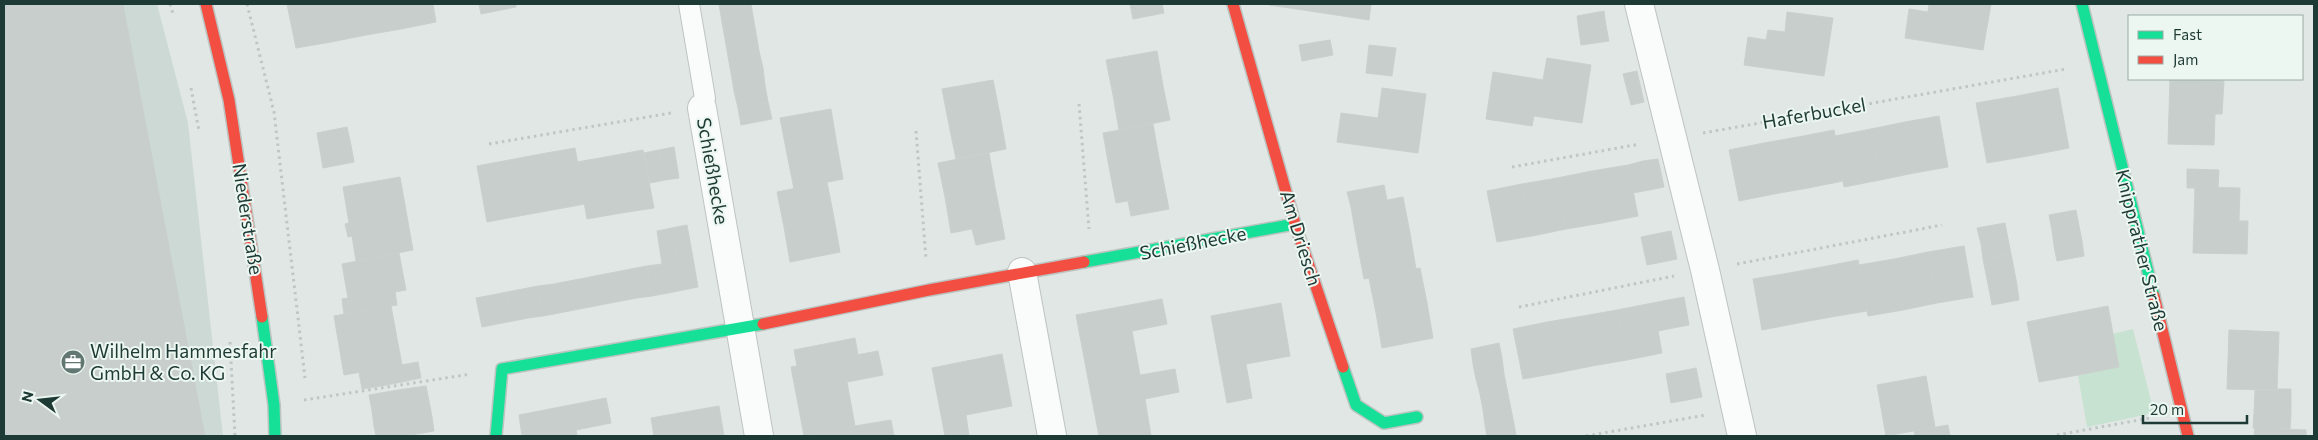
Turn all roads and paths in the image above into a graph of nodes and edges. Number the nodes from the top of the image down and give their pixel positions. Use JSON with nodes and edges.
{"nodes":[{"id":1,"x":170,"y":4,"type":"edge"},
{"id":2,"x":206,"y":4,"type":"edge"},
{"id":3,"x":247,"y":4,"type":"edge"},
{"id":4,"x":688,"y":4,"type":"edge"},
{"id":5,"x":1234,"y":4,"type":"edge"},
{"id":6,"x":1639,"y":4,"type":"edge"},
{"id":7,"x":2082,"y":4,"type":"edge"},
{"id":8,"x":176,"y":23,"type":"dead end"},
{"id":9,"x":2096,"y":64,"type":"junction"},
{"id":10,"x":189,"y":80,"type":"dead end"},
{"id":11,"x":1080,"y":104,"type":"dead end"},
{"id":12,"x":702,"y":108,"type":"junction"},
{"id":13,"x":916,"y":131,"type":"dead end"},
{"id":14,"x":200,"y":138,"type":"dead end"},
{"id":15,"x":1673,"y":138,"type":"junction"},
{"id":16,"x":490,"y":144,"type":"dead end"},
{"id":17,"x":1512,"y":168,"type":"dead end"},
{"id":18,"x":1295,"y":224,"type":"junction"},
{"id":19,"x":1091,"y":262,"type":"junction"},
{"id":20,"x":1022,"y":272,"type":"junction"},
{"id":21,"x":929,"y":290,"type":"junction"},
{"id":22,"x":742,"y":328,"type":"junction"},
{"id":23,"x":230,"y":338,"type":"dead end"},
{"id":24,"x":502,"y":368,"type":"junction"},
{"id":25,"x":305,"y":380,"type":"dead end"},
{"id":26,"x":306,"y":390,"type":"dead end"},
{"id":27,"x":308,"y":400,"type":"junction"},
{"id":28,"x":274,"y":406,"type":"junction"},
{"id":29,"x":307,"y":409,"type":"dead end"},
{"id":30,"x":1736,"y":410,"type":"junction"},
{"id":31,"x":2183,"y":412,"type":"junction"},
{"id":32,"x":1417,"y":417,"type":"dead end"},
{"id":33,"x":2058,"y":435,"type":"dead end"},
{"id":34,"x":235,"y":436,"type":"edge"},
{"id":35,"x":275,"y":436,"type":"edge"},
{"id":36,"x":496,"y":436,"type":"edge"},
{"id":37,"x":760,"y":436,"type":"edge"},
{"id":38,"x":1052,"y":436,"type":"edge"},
{"id":39,"x":1586,"y":436,"type":"edge"},
{"id":40,"x":1742,"y":436,"type":"edge"},
{"id":41,"x":2188,"y":436,"type":"edge"}],
"edges":[{"from":1,"to":8,"type":"path"},
{"from":2,"to":28,"type":"street","name":"Niederstraße"},
{"from":3,"to":25,"type":"path"},
{"from":4,"to":12,"type":"lane"},
{"from":5,"to":18,"type":"street","name":"Am Driesch"},
{"from":6,"to":15,"type":"street"},
{"from":7,"to":9,"type":"street","name":"Knipprather Straße"},
{"from":9,"to":15,"type":"path","name":"Haferbuckel"},
{"from":9,"to":31,"type":"street","name":"Knipprather Straße"},
{"from":10,"to":14,"type":"path"},
{"from":11,"to":19,"type":"path"},
{"from":12,"to":16,"type":"path","name":"Schießhecke"},
{"from":12,"to":22,"type":"street","name":"Schießhecke"},
{"from":13,"to":21,"type":"path"},
{"from":15,"to":17,"type":"path","name":"Haferbuckel"},
{"from":15,"to":30,"type":"street"},
{"from":18,"to":19,"type":"street","name":"Schießhecke"},
{"from":18,"to":32,"type":"street","name":"Am Driesch"},
{"from":19,"to":20,"type":"street","name":"Schießhecke"},
{"from":20,"to":21,"type":"street","name":"Schießhecke"},
{"from":20,"to":38,"type":"street"},
{"from":21,"to":22,"type":"street","name":"Schießhecke"},
{"from":22,"to":24,"type":"street","name":"Schießhecke"},
{"from":22,"to":37,"type":"street","name":"Schießhecke"},
{"from":23,"to":34,"type":"path"},
{"from":24,"to":27,"type":"path"},
{"from":24,"to":36,"type":"street"},
{"from":26,"to":27,"type":"path"},
{"from":27,"to":28,"type":"path"},
{"from":27,"to":29,"type":"path"},
{"from":28,"to":35,"type":"street","name":"Niederstraße"},
{"from":30,"to":39,"type":"path"},
{"from":30,"to":40,"type":"street"},
{"from":31,"to":33,"type":"path"},
{"from":31,"to":41,"type":"street","name":"Knipprather Straße"}]}
